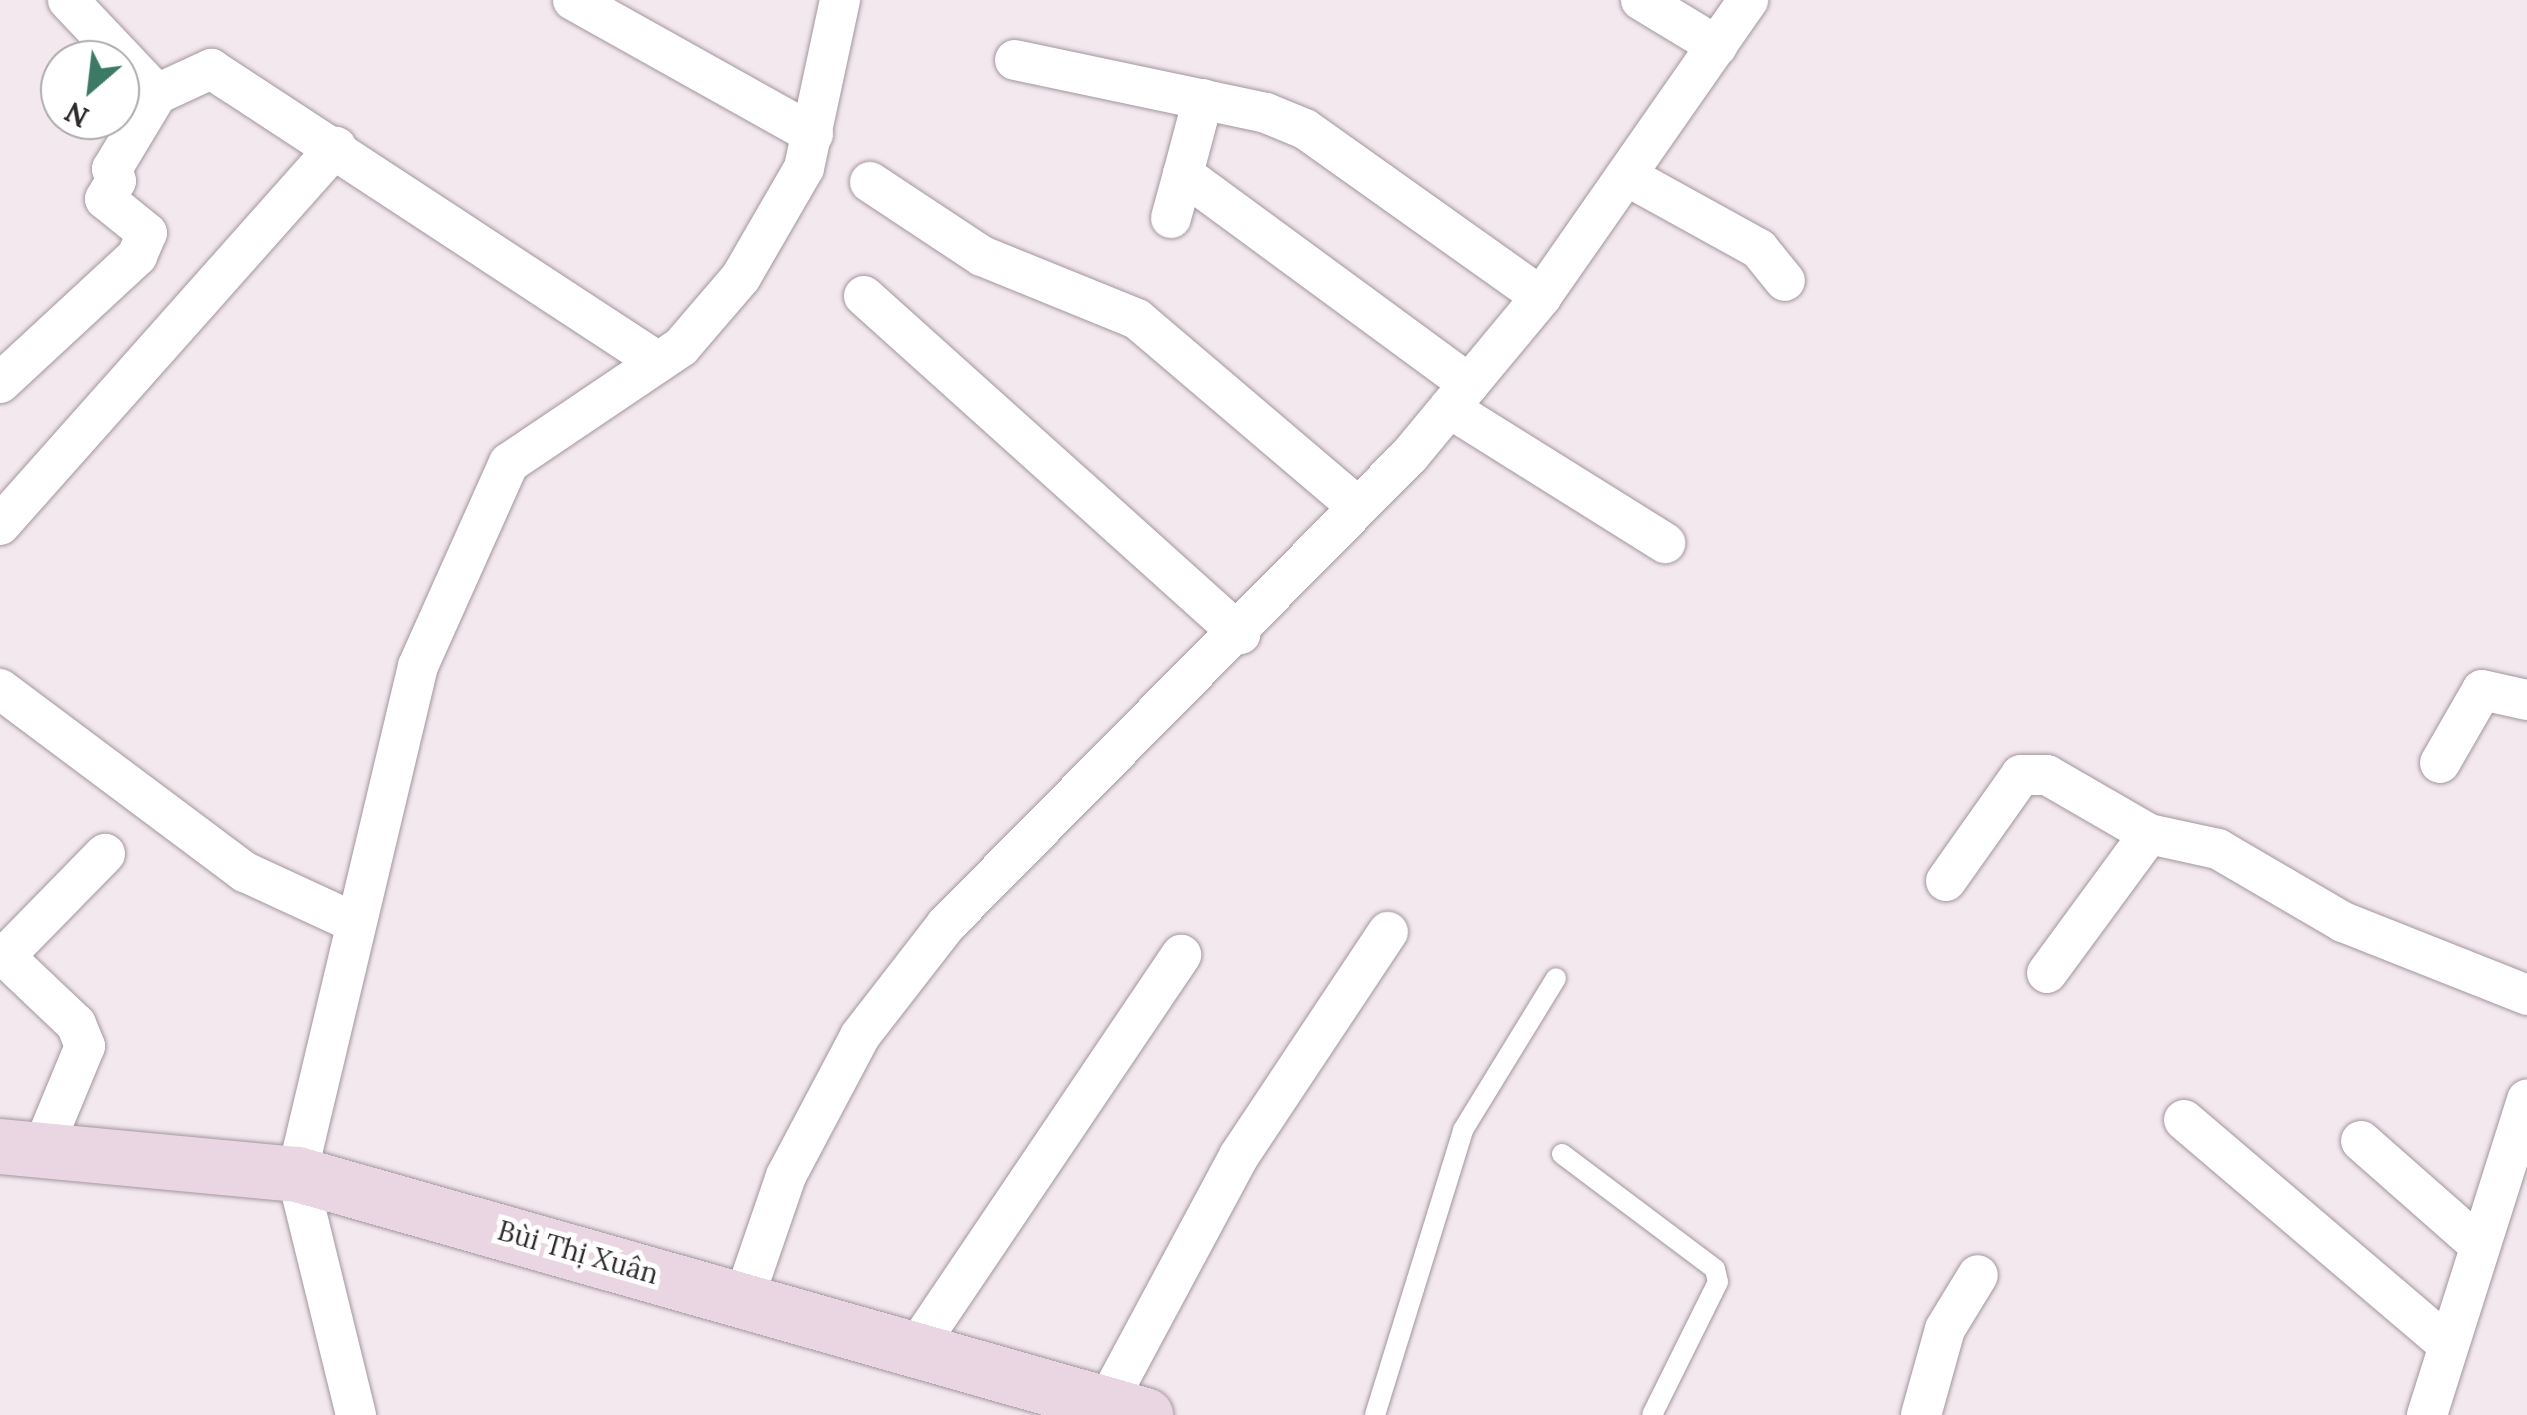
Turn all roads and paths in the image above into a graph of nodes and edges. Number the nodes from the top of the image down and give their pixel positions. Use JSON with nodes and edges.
{"nodes":[{"id":1,"x":68,"y":0,"type":"edge"},
{"id":2,"x":573,"y":0,"type":"edge"},
{"id":3,"x":840,"y":0,"type":"edge"},
{"id":4,"x":1640,"y":0,"type":"edge"},
{"id":5,"x":1741,"y":2,"type":"edge"},
{"id":6,"x":1716,"y":46,"type":"junction"},
{"id":7,"x":1015,"y":60,"type":"dead end"},
{"id":8,"x":157,"y":94,"type":"junction"},
{"id":9,"x":1202,"y":99,"type":"junction"},
{"id":10,"x":813,"y":134,"type":"junction"},
{"id":11,"x":336,"y":148,"type":"junction"},
{"id":12,"x":1183,"y":174,"type":"junction"},
{"id":13,"x":1626,"y":176,"type":"junction"},
{"id":14,"x":870,"y":182,"type":"dead end"},
{"id":15,"x":1171,"y":218,"type":"dead end"},
{"id":16,"x":1785,"y":280,"type":"dead end"},
{"id":17,"x":864,"y":296,"type":"dead end"},
{"id":18,"x":1541,"y":297,"type":"junction"},
{"id":19,"x":655,"y":360,"type":"junction"},
{"id":20,"x":0,"y":382,"type":"edge"},
{"id":21,"x":1459,"y":396,"type":"junction"},
{"id":22,"x":1357,"y":506,"type":"junction"},
{"id":23,"x":0,"y":525,"type":"edge"},
{"id":24,"x":1666,"y":542,"type":"dead end"},
{"id":25,"x":1240,"y":634,"type":"junction"},
{"id":26,"x":0,"y":689,"type":"edge"},
{"id":27,"x":2527,"y":700,"type":"edge"},
{"id":28,"x":2440,"y":763,"type":"dead end"},
{"id":29,"x":2150,"y":834,"type":"junction"},
{"id":30,"x":105,"y":854,"type":"dead end"},
{"id":31,"x":1946,"y":881,"type":"dead end"},
{"id":32,"x":351,"y":921,"type":"junction"},
{"id":33,"x":1388,"y":932,"type":"dead end"},
{"id":34,"x":3,"y":954,"type":"edge"},
{"id":35,"x":1181,"y":955,"type":"dead end"},
{"id":36,"x":2047,"y":973,"type":"dead end"},
{"id":37,"x":1556,"y":978,"type":"dead end"},
{"id":38,"x":2527,"y":996,"type":"edge"},
{"id":39,"x":2527,"y":1100,"type":"edge"},
{"id":40,"x":2184,"y":1120,"type":"dead end"},
{"id":41,"x":2361,"y":1142,"type":"dead end"},
{"id":42,"x":21,"y":1148,"type":"edge"},
{"id":43,"x":1562,"y":1154,"type":"dead end"},
{"id":44,"x":298,"y":1174,"type":"junction"},
{"id":45,"x":2479,"y":1245,"type":"junction"},
{"id":46,"x":1978,"y":1276,"type":"dead end"},
{"id":47,"x":744,"y":1298,"type":"junction"},
{"id":48,"x":2446,"y":1343,"type":"junction"},
{"id":49,"x":914,"y":1352,"type":"junction"},
{"id":50,"x":1125,"y":1410,"type":"edge"},
{"id":51,"x":356,"y":1415,"type":"edge"},
{"id":52,"x":1375,"y":1415,"type":"edge"},
{"id":53,"x":1652,"y":1415,"type":"edge"},
{"id":54,"x":1922,"y":1415,"type":"edge"},
{"id":55,"x":2426,"y":1415,"type":"edge"}],
"edges":[{"from":1,"to":8,"type":"street"},
{"from":2,"to":10,"type":"street"},
{"from":3,"to":10,"type":"street"},
{"from":4,"to":6,"type":"street"},
{"from":5,"to":6,"type":"street"},
{"from":6,"to":13,"type":"street"},
{"from":7,"to":9,"type":"street"},
{"from":8,"to":11,"type":"street"},
{"from":8,"to":20,"type":"street"},
{"from":9,"to":12,"type":"street"},
{"from":9,"to":18,"type":"street"},
{"from":10,"to":19,"type":"street"},
{"from":11,"to":19,"type":"street"},
{"from":11,"to":23,"type":"street"},
{"from":12,"to":15,"type":"street"},
{"from":12,"to":21,"type":"street"},
{"from":13,"to":16,"type":"street"},
{"from":13,"to":18,"type":"street"},
{"from":14,"to":22,"type":"street"},
{"from":17,"to":25,"type":"street"},
{"from":18,"to":21,"type":"street"},
{"from":19,"to":32,"type":"street"},
{"from":21,"to":22,"type":"street"},
{"from":21,"to":24,"type":"street"},
{"from":22,"to":25,"type":"street"},
{"from":25,"to":47,"type":"street"},
{"from":26,"to":32,"type":"street"},
{"from":27,"to":28,"type":"street"},
{"from":29,"to":31,"type":"street"},
{"from":29,"to":36,"type":"street"},
{"from":29,"to":38,"type":"street"},
{"from":30,"to":34,"type":"street"},
{"from":32,"to":44,"type":"street"},
{"from":33,"to":50,"type":"street"},
{"from":34,"to":42,"type":"street"},
{"from":35,"to":49,"type":"street"},
{"from":37,"to":52,"type":"lane"},
{"from":39,"to":45,"type":"street"},
{"from":40,"to":48,"type":"street"},
{"from":41,"to":45,"type":"street"},
{"from":42,"to":44,"type":"main road","name":"Bùi Thị Xuân"},
{"from":43,"to":53,"type":"lane"},
{"from":44,"to":47,"type":"main road","name":"Bùi Thị Xuân"},
{"from":44,"to":51,"type":"street"},
{"from":45,"to":48,"type":"street"},
{"from":46,"to":54,"type":"street"},
{"from":47,"to":49,"type":"main road","name":"Bùi Thị Xuân"},
{"from":48,"to":55,"type":"street"},
{"from":49,"to":50,"type":"main road","name":"Bùi Thị Xuân"}]}
